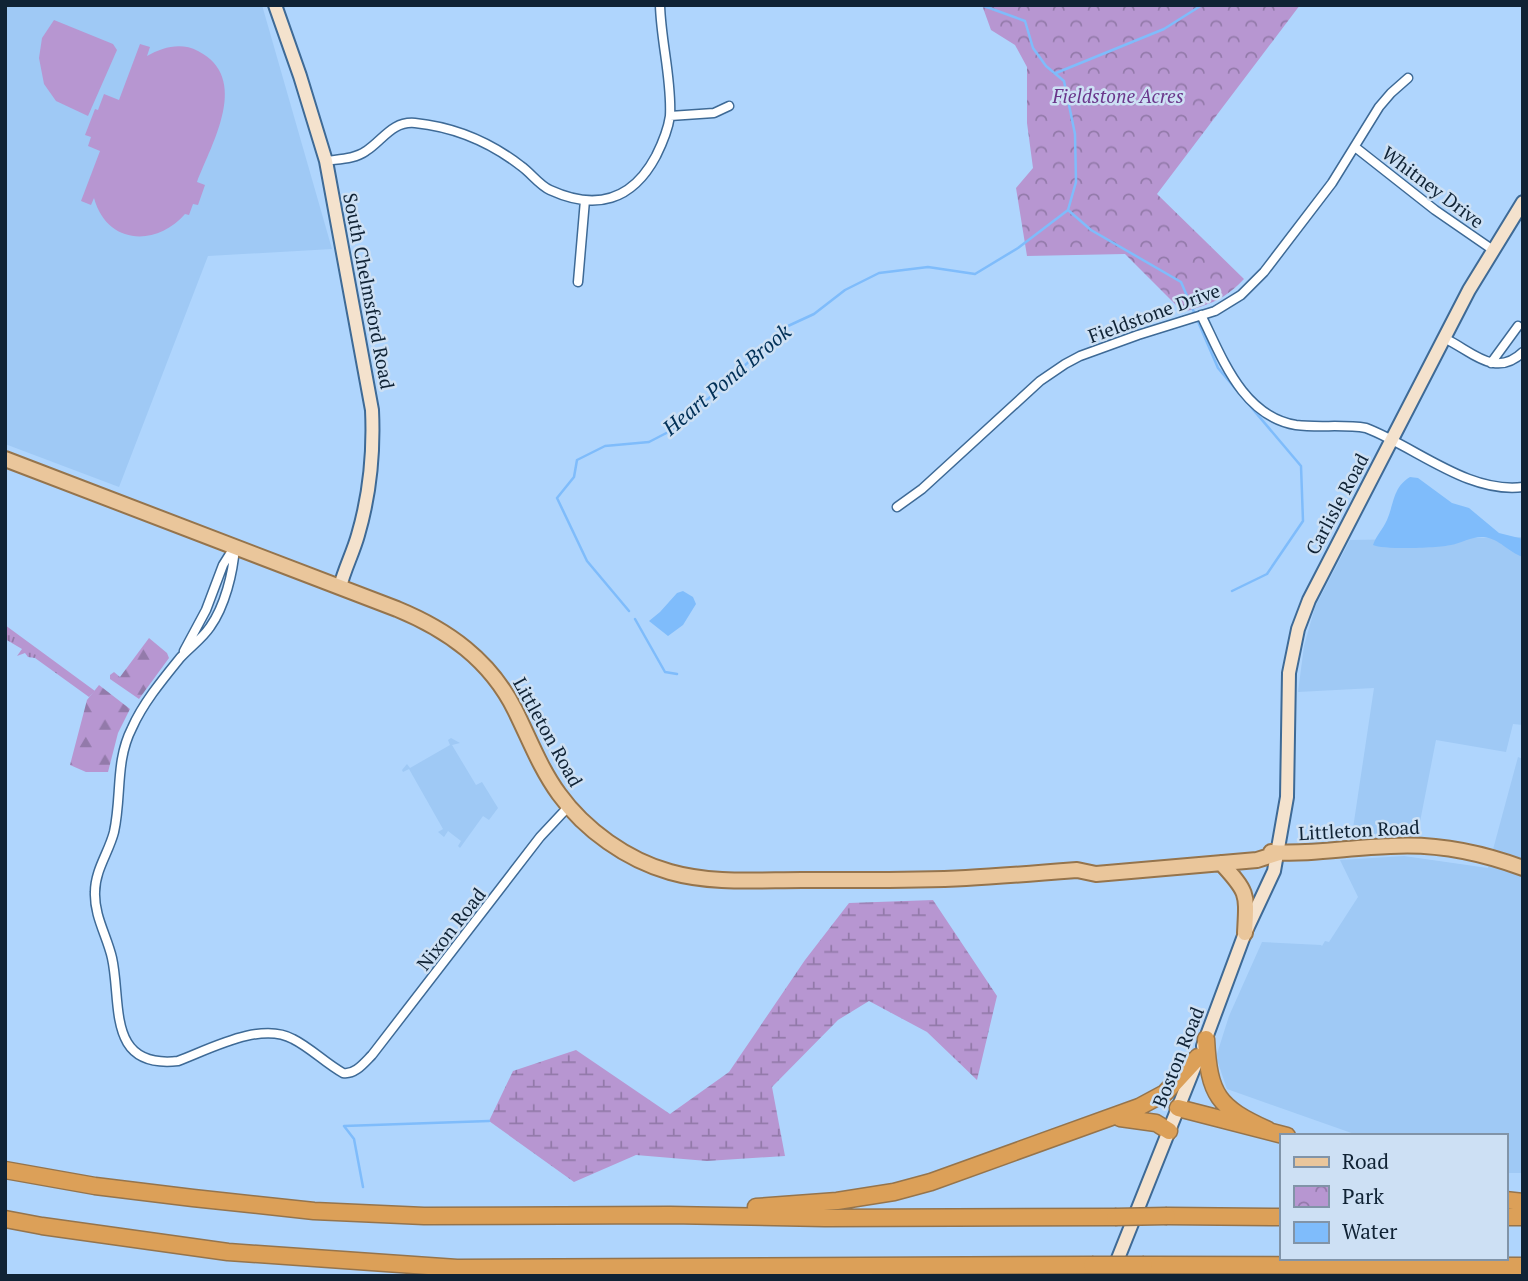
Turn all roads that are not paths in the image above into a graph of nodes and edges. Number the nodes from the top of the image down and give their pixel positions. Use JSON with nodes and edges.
{"nodes":[{"id":1,"x":660,"y":5,"type":"edge"},
{"id":2,"x":276,"y":6,"type":"edge"},
{"id":3,"x":1408,"y":78,"type":"dead end"},
{"id":4,"x":729,"y":106,"type":"dead end"},
{"id":5,"x":670,"y":116,"type":"junction"},
{"id":6,"x":1354,"y":147,"type":"junction"},
{"id":7,"x":326,"y":161,"type":"junction"},
{"id":8,"x":585,"y":200,"type":"junction"},
{"id":9,"x":1523,"y":201,"type":"edge"},
{"id":10,"x":1493,"y":250,"type":"junction"},
{"id":11,"x":578,"y":282,"type":"dead end"},
{"id":12,"x":1201,"y":315,"type":"junction"},
{"id":13,"x":1518,"y":326,"type":"dead end"},
{"id":14,"x":1444,"y":338,"type":"junction"},
{"id":15,"x":1523,"y":352,"type":"edge"},
{"id":16,"x":1491,"y":363,"type":"junction"},
{"id":17,"x":1392,"y":439,"type":"junction"},
{"id":18,"x":5,"y":459,"type":"edge"},
{"id":19,"x":1523,"y":487,"type":"edge"},
{"id":20,"x":897,"y":507,"type":"dead end"},
{"id":21,"x":234,"y":547,"type":"junction"},
{"id":22,"x":340,"y":587,"type":"junction"},
{"id":23,"x":569,"y":806,"type":"junction"},
{"id":24,"x":1279,"y":853,"type":"junction"},
{"id":25,"x":1222,"y":863,"type":"junction"},
{"id":26,"x":1523,"y":868,"type":"edge"},
{"id":27,"x":1086,"y":870,"type":"junction"},
{"id":28,"x":1245,"y":933,"type":"junction"},
{"id":29,"x":1206,"y":1040,"type":"junction"},
{"id":30,"x":1198,"y":1057,"type":"junction"},
{"id":31,"x":1178,"y":1108,"type":"junction"},
{"id":32,"x":1110,"y":1117,"type":"junction"},
{"id":33,"x":1169,"y":1130,"type":"junction"},
{"id":34,"x":1268,"y":1130,"type":"junction"},
{"id":35,"x":1281,"y":1134,"type":"edge"},
{"id":36,"x":5,"y":1170,"type":"edge"},
{"id":37,"x":695,"y":1216,"type":"junction"},
{"id":38,"x":1280,"y":1217,"type":"edge"},
{"id":39,"x":5,"y":1219,"type":"edge"},
{"id":40,"x":1523,"y":1266,"type":"edge"},
{"id":41,"x":534,"y":1267,"type":"junction"},
{"id":42,"x":1523,"y":1273,"type":"edge"},
{"id":43,"x":627,"y":1276,"type":"edge"},
{"id":44,"x":1111,"y":1276,"type":"edge"},
{"id":45,"x":1493,"y":1276,"type":"edge"}],
"edges":[{"from":1,"to":5,"type":"street"},
{"from":2,"to":7,"type":"main road","name":"South Chelmsford Road"},
{"from":3,"to":6,"type":"street","name":"Fieldstone Drive"},
{"from":4,"to":5,"type":"street"},
{"from":5,"to":8,"type":"street"},
{"from":6,"to":10,"type":"street","name":"Whitney Drive"},
{"from":6,"to":12,"type":"street","name":"Fieldstone Drive"},
{"from":7,"to":8,"type":"street"},
{"from":7,"to":22,"type":"main road","name":"South Chelmsford Road"},
{"from":8,"to":11,"type":"street"},
{"from":9,"to":10,"type":"main road","name":"Carlisle Road"},
{"from":10,"to":14,"type":"main road","name":"Carlisle Road"},
{"from":12,"to":17,"type":"street"},
{"from":12,"to":20,"type":"street","name":"Fieldstone Drive"},
{"from":13,"to":16,"type":"street"},
{"from":14,"to":16,"type":"street"},
{"from":14,"to":17,"type":"main road","name":"Carlisle Road"},
{"from":15,"to":16,"type":"street"},
{"from":17,"to":19,"type":"street"},
{"from":17,"to":24,"type":"main road","name":"Carlisle Road"},
{"from":18,"to":21,"type":"main road","name":"Littleton Road"},
{"from":21,"to":22,"type":"main road","name":"Littleton Road"},
{"from":21,"to":23,"type":"street","name":"Nixon Road"},
{"from":22,"to":23,"type":"main road","name":"Littleton Road"},
{"from":23,"to":27,"type":"main road","name":"Littleton Road"},
{"from":24,"to":25,"type":"main road","name":"Littleton Road"},
{"from":24,"to":26,"type":"main road","name":"Littleton Road"},
{"from":24,"to":27,"type":"main road","name":"Littleton Road"},
{"from":24,"to":28,"type":"main road","name":"Boston Road"},
{"from":25,"to":27,"type":"main road","name":"Littleton Road"},
{"from":25,"to":28,"type":"main road"},
{"from":28,"to":29,"type":"main road","name":"Boston Road"},
{"from":29,"to":30,"type":"main road","name":"Boston Road"},
{"from":29,"to":34,"type":"highway"},
{"from":30,"to":31,"type":"main road","name":"Boston Road"},
{"from":30,"to":32,"type":"highway"},
{"from":31,"to":33,"type":"main road","name":"Boston Road"},
{"from":31,"to":34,"type":"highway"},
{"from":32,"to":33,"type":"highway"},
{"from":32,"to":37,"type":"highway"},
{"from":33,"to":44,"type":"main road","name":"Boston Road"},
{"from":34,"to":35,"type":"highway"},
{"from":36,"to":37,"type":"highway"},
{"from":37,"to":38,"type":"highway","bridge":true},
{"from":39,"to":41,"type":"highway"},
{"from":40,"to":41,"type":"highway","bridge":true},
{"from":41,"to":43,"type":"highway"},
{"from":42,"to":45,"type":"highway"}]}
